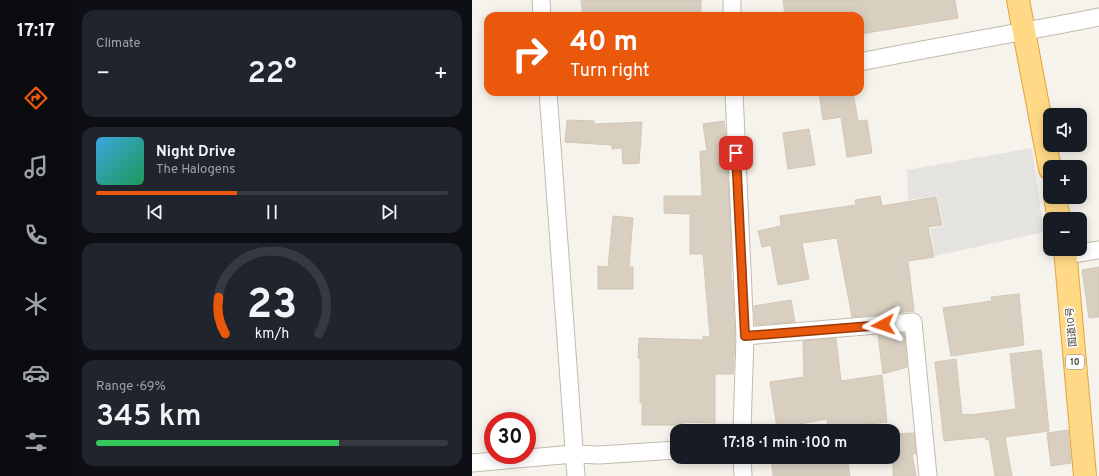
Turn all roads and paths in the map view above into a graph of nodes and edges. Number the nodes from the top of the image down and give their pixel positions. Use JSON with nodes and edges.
{"nodes":[{"id":1,"x":541,"y":0,"type":"edge"},
{"id":2,"x":732,"y":0,"type":"edge"},
{"id":3,"x":1018,"y":0,"type":"edge"},
{"id":4,"x":542,"y":12,"type":"edge"},
{"id":5,"x":732,"y":12,"type":"edge"},
{"id":6,"x":1099,"y":17,"type":"edge"},
{"id":7,"x":1025,"y":32,"type":"junction"},
{"id":8,"x":864,"y":61,"type":"edge"},
{"id":9,"x":548,"y":96,"type":"edge"},
{"id":10,"x":734,"y":96,"type":"edge"},
{"id":11,"x":1048,"y":160,"type":"edge"},
{"id":12,"x":1099,"y":250,"type":"edge"},
{"id":13,"x":1087,"y":251,"type":"edge"},
{"id":14,"x":1065,"y":256,"type":"edge"},
{"id":15,"x":745,"y":336,"type":"junction"},
{"id":16,"x":742,"y":424,"type":"edge"},
{"id":17,"x":670,"y":450,"type":"edge"},
{"id":18,"x":574,"y":454,"type":"junction"},
{"id":19,"x":472,"y":463,"type":"edge"},
{"id":20,"x":742,"y":464,"type":"edge"},
{"id":21,"x":576,"y":476,"type":"edge"},
{"id":22,"x":743,"y":476,"type":"edge"},
{"id":23,"x":928,"y":476,"type":"edge"},
{"id":24,"x":1085,"y":476,"type":"edge"}],
"edges":[{"from":1,"to":4,"type":"street"},
{"from":2,"to":5,"type":"street"},
{"from":3,"to":7,"type":"highway"},
{"from":6,"to":7,"type":"street"},
{"from":7,"to":8,"type":"street"},
{"from":7,"to":11,"type":"highway"},
{"from":9,"to":18,"type":"street"},
{"from":10,"to":15,"type":"street"},
{"from":12,"to":13,"type":"street"},
{"from":14,"to":24,"type":"highway","name":"国道10号","number":"10"},
{"from":15,"to":16,"type":"street"},
{"from":15,"to":23,"type":"street"},
{"from":17,"to":18,"type":"street"},
{"from":18,"to":19,"type":"street"},
{"from":18,"to":21,"type":"street"},
{"from":20,"to":22,"type":"street"}]}
